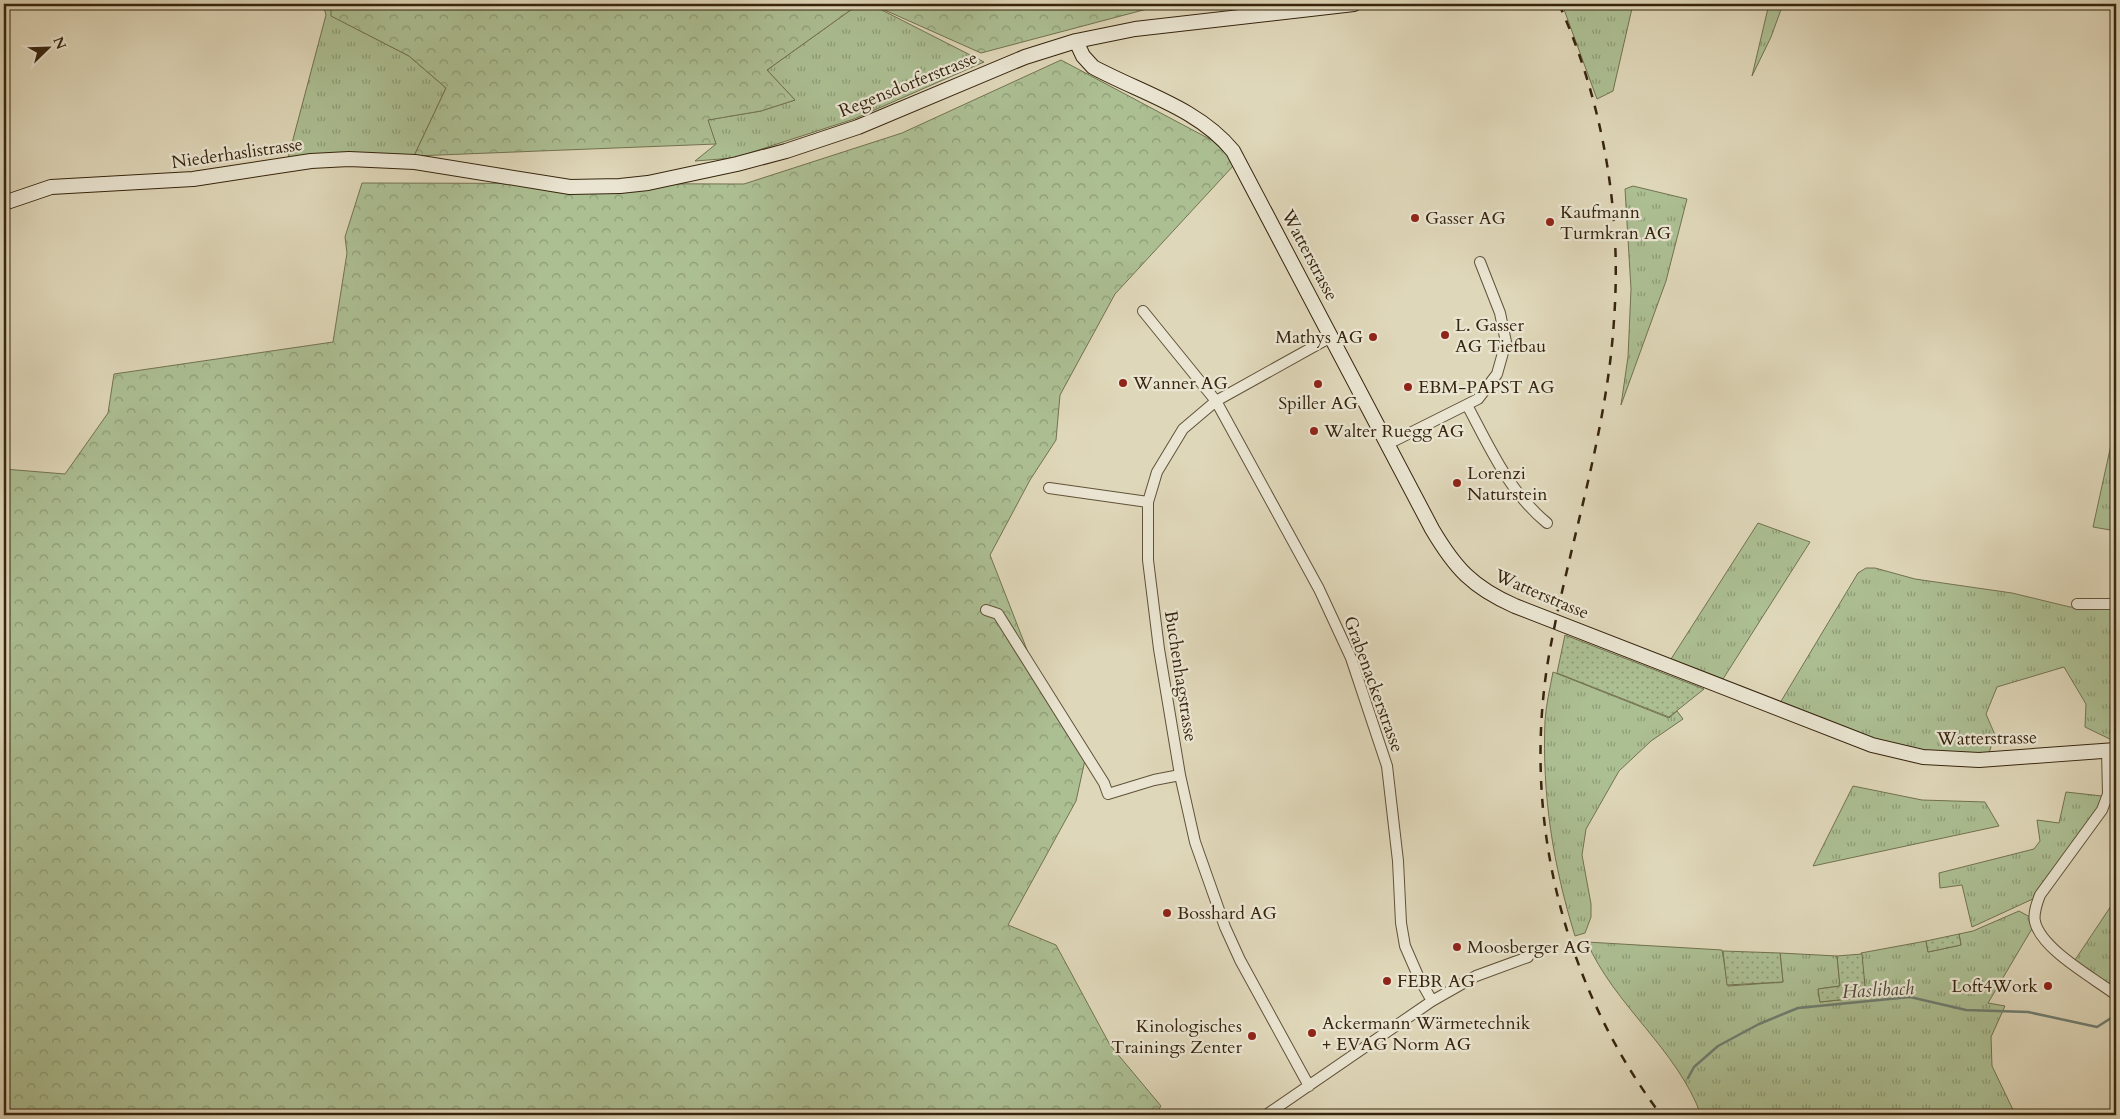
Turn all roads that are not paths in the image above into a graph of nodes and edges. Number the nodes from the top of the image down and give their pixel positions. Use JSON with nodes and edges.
{"nodes":[{"id":1,"x":1354,"y":4,"type":"edge"},
{"id":2,"x":1076,"y":41,"type":"junction"},
{"id":3,"x":477,"y":174,"type":"joint"},
{"id":4,"x":4,"y":203,"type":"edge"},
{"id":5,"x":1480,"y":262,"type":"dead end"},
{"id":6,"x":1144,"y":311,"type":"dead end"},
{"id":7,"x":1331,"y":336,"type":"junction"},
{"id":8,"x":1216,"y":401,"type":"junction"},
{"id":9,"x":1467,"y":405,"type":"junction"},
{"id":10,"x":1388,"y":444,"type":"junction"},
{"id":11,"x":1049,"y":488,"type":"dead end"},
{"id":12,"x":1148,"y":502,"type":"junction"},
{"id":13,"x":1547,"y":524,"type":"dead end"},
{"id":14,"x":2077,"y":604,"type":"dead end"},
{"id":15,"x":2116,"y":604,"type":"edge"},
{"id":16,"x":986,"y":610,"type":"dead end"},
{"id":17,"x":2112,"y":750,"type":"edge"},
{"id":18,"x":1180,"y":775,"type":"junction"},
{"id":19,"x":2112,"y":795,"type":"edge"},
{"id":20,"x":1528,"y":957,"type":"dead end"},
{"id":21,"x":2116,"y":995,"type":"edge"},
{"id":22,"x":1432,"y":1000,"type":"junction"},
{"id":23,"x":1308,"y":1086,"type":"junction"},
{"id":24,"x":1266,"y":1115,"type":"edge"}],
"edges":[{"from":1,"to":2,"type":"street","name":"Regensdorferstrasse"},
{"from":2,"to":3,"type":"street","name":"Regensdorferstrasse"},
{"from":2,"to":7,"type":"street","name":"Watterstrasse"},
{"from":3,"to":4,"type":"street","name":"Niederhaslistrasse"},
{"from":5,"to":9,"type":"street"},
{"from":6,"to":8,"type":"street","name":"Grabenackerstrasse"},
{"from":7,"to":8,"type":"street","name":"Buchenhagstrasse"},
{"from":7,"to":10,"type":"street","name":"Watterstrasse"},
{"from":8,"to":12,"type":"street","name":"Buchenhagstrasse"},
{"from":8,"to":22,"type":"street","name":"Grabenackerstrasse"},
{"from":9,"to":10,"type":"street"},
{"from":9,"to":13,"type":"street"},
{"from":10,"to":17,"type":"street","name":"Watterstrasse"},
{"from":11,"to":12,"type":"street"},
{"from":12,"to":18,"type":"street","name":"Buchenhagstrasse"},
{"from":14,"to":15,"type":"street"},
{"from":16,"to":18,"type":"street"},
{"from":17,"to":19,"type":"street"},
{"from":18,"to":23,"type":"street","name":"Buchenhagstrasse"},
{"from":19,"to":21,"type":"street"},
{"from":20,"to":22,"type":"street"},
{"from":22,"to":23,"type":"street"},
{"from":23,"to":24,"type":"street"}]}
